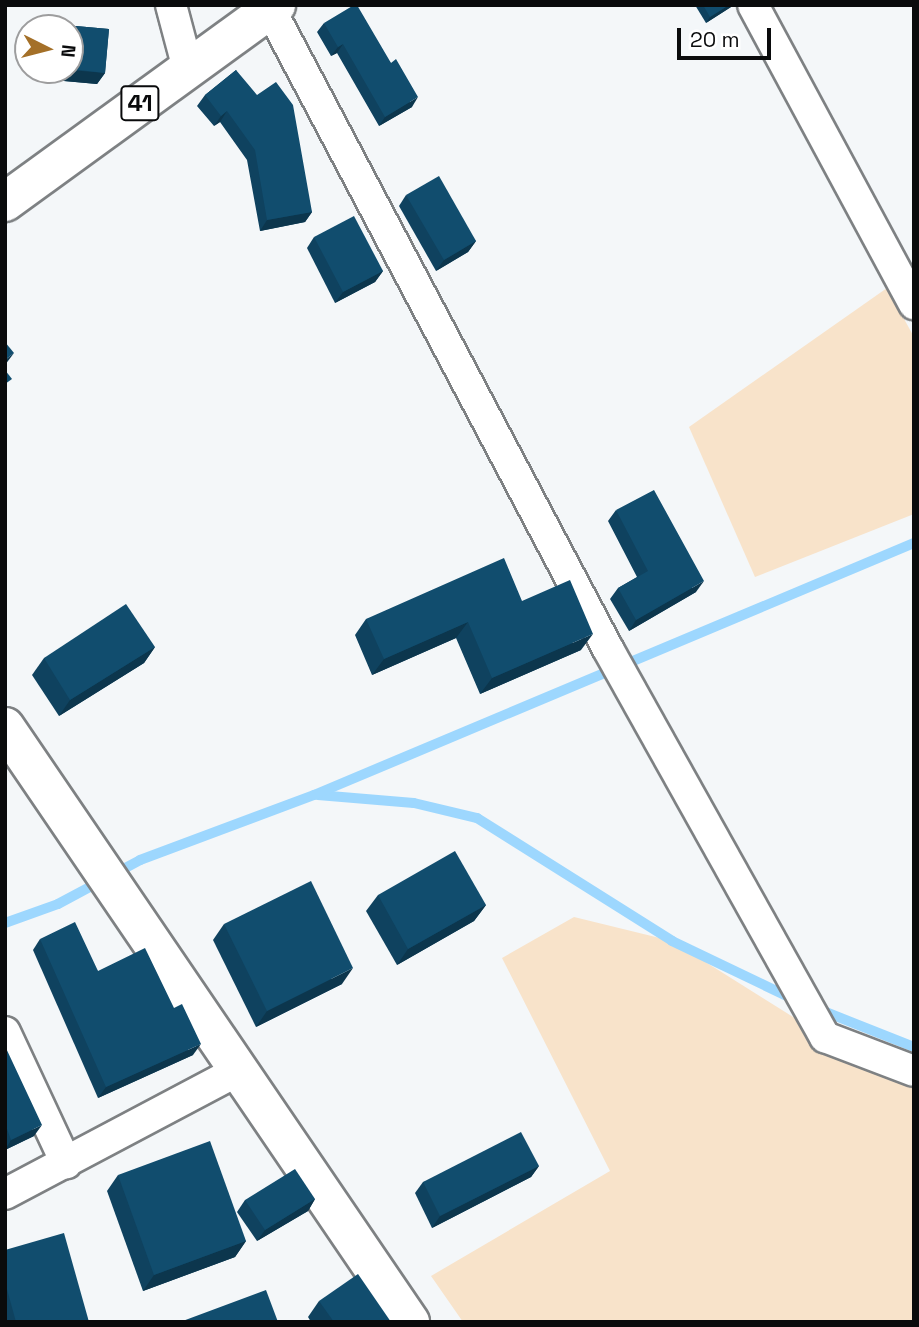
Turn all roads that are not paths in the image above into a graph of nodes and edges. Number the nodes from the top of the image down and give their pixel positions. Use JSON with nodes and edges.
{"nodes":[{"id":1,"x":171,"y":5,"type":"edge"},
{"id":2,"x":754,"y":5,"type":"edge"},
{"id":3,"x":273,"y":7,"type":"edge"},
{"id":4,"x":188,"y":69,"type":"junction"},
{"id":5,"x":5,"y":202,"type":"edge"},
{"id":6,"x":914,"y":304,"type":"edge"},
{"id":7,"x":5,"y":727,"type":"edge"},
{"id":8,"x":5,"y":1032,"type":"edge"},
{"id":9,"x":239,"y":1070,"type":"junction"},
{"id":10,"x":914,"y":1071,"type":"edge"},
{"id":11,"x":66,"y":1163,"type":"junction"},
{"id":12,"x":5,"y":1194,"type":"edge"},
{"id":13,"x":410,"y":1322,"type":"edge"}],
"edges":[{"from":1,"to":4,"type":"street"},
{"from":2,"to":6,"type":"street"},
{"from":3,"to":4,"type":"street","number":"41"},
{"from":3,"to":10,"type":"street"},
{"from":4,"to":5,"type":"street","number":"41"},
{"from":7,"to":9,"type":"street"},
{"from":8,"to":11,"type":"street"},
{"from":9,"to":11,"type":"street"},
{"from":9,"to":13,"type":"street"},
{"from":11,"to":12,"type":"street"}]}
